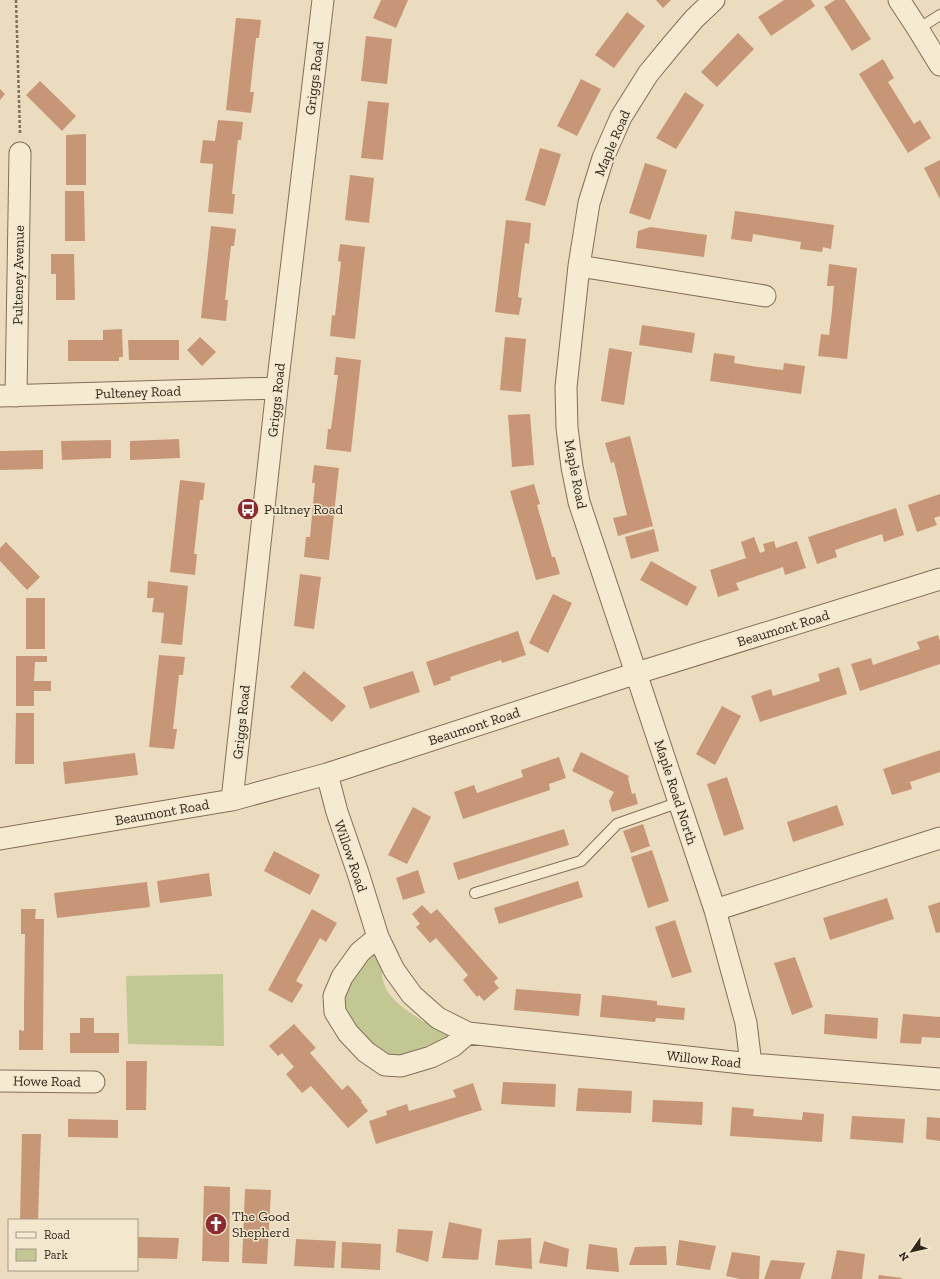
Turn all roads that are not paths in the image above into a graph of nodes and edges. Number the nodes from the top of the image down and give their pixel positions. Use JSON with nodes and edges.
{"nodes":[{"id":1,"x":323,"y":0,"type":"edge"},
{"id":2,"x":714,"y":0,"type":"edge"},
{"id":3,"x":899,"y":0,"type":"edge"},
{"id":4,"x":940,"y":15,"type":"edge"},
{"id":5,"x":918,"y":29,"type":"junction"},
{"id":6,"x":940,"y":65,"type":"edge"},
{"id":7,"x":20,"y":153,"type":"road end"},
{"id":8,"x":579,"y":266,"type":"junction"},
{"id":9,"x":765,"y":296,"type":"dead end"},
{"id":10,"x":277,"y":388,"type":"junction"},
{"id":11,"x":8,"y":396,"type":"edge"},
{"id":12,"x":940,"y":579,"type":"edge"},
{"id":13,"x":637,"y":673,"type":"junction"},
{"id":14,"x":327,"y":774,"type":"junction"},
{"id":15,"x":232,"y":800,"type":"junction"},
{"id":16,"x":680,"y":802,"type":"junction"},
{"id":17,"x":940,"y":838,"type":"edge"},
{"id":18,"x":0,"y":839,"type":"edge"},
{"id":19,"x":475,"y":893,"type":"dead end"},
{"id":20,"x":715,"y":910,"type":"junction"},
{"id":21,"x":378,"y":937,"type":"junction"},
{"id":22,"x":468,"y":1033,"type":"junction"},
{"id":23,"x":751,"y":1064,"type":"junction"},
{"id":24,"x":940,"y":1079,"type":"edge"},
{"id":25,"x":0,"y":1080,"type":"edge"},
{"id":26,"x":94,"y":1082,"type":"dead end"}],
"edges":[{"from":1,"to":10,"type":"street","name":"Griggs Road"},
{"from":2,"to":8,"type":"street","name":"Maple Road"},
{"from":3,"to":5,"type":"street"},
{"from":4,"to":5,"type":"lane"},
{"from":5,"to":6,"type":"street"},
{"from":7,"to":11,"type":"street","name":"Pulteney Avenue"},
{"from":8,"to":9,"type":"street"},
{"from":8,"to":13,"type":"street","name":"Maple Road"},
{"from":10,"to":11,"type":"street","name":"Pulteney Road"},
{"from":10,"to":15,"type":"street","name":"Griggs Road"},
{"from":12,"to":13,"type":"street","name":"Beaumont Road"},
{"from":13,"to":14,"type":"street","name":"Beaumont Road"},
{"from":13,"to":16,"type":"street","name":"Maple Road North"},
{"from":14,"to":15,"type":"street","name":"Beaumont Road"},
{"from":14,"to":21,"type":"street","name":"Willow Road"},
{"from":15,"to":18,"type":"street","name":"Beaumont Road"},
{"from":16,"to":19,"type":"lane"},
{"from":16,"to":20,"type":"street","name":"Maple Road North"},
{"from":17,"to":20,"type":"street"},
{"from":20,"to":23,"type":"street","name":"Maple Road North"},
{"from":21,"to":22,"type":"street","name":"Willow Road"},
{"from":21,"to":22,"type":"street"},
{"from":22,"to":23,"type":"street","name":"Willow Road"},
{"from":23,"to":24,"type":"street","name":"Willow Road"},
{"from":25,"to":26,"type":"street","name":"Howe Road"}]}
